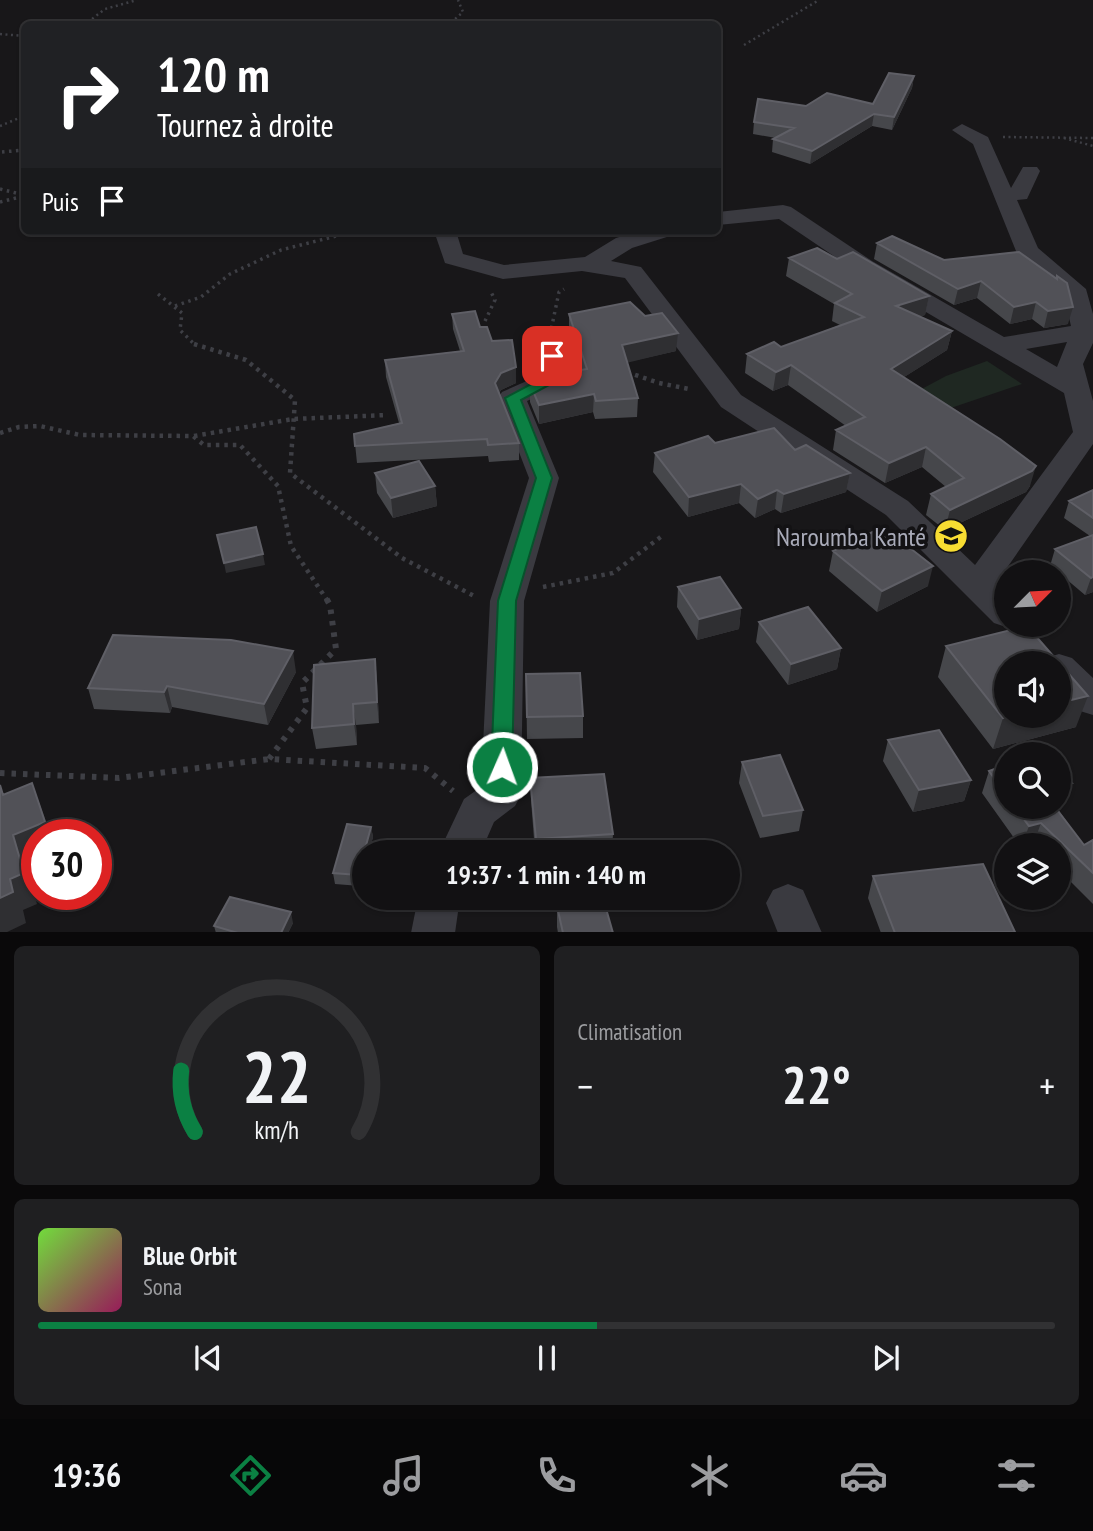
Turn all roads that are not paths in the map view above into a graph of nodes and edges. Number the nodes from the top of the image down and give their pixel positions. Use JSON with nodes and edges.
{"nodes":[{"id":1,"x":970,"y":135,"type":"road end"},
{"id":2,"x":1030,"y":171,"type":"dead end"},
{"id":3,"x":1004,"y":195,"type":"junction"},
{"id":4,"x":721,"y":219,"type":"edge"},
{"id":5,"x":446,"y":235,"type":"edge"},
{"id":6,"x":649,"y":235,"type":"edge"},
{"id":7,"x":624,"y":243,"type":"junction"},
{"id":8,"x":589,"y":265,"type":"junction"},
{"id":9,"x":633,"y":272,"type":"junction"},
{"id":10,"x":1083,"y":289,"type":"edge"},
{"id":11,"x":1085,"y":332,"type":"junction"},
{"id":12,"x":1000,"y":345,"type":"junction"},
{"id":13,"x":552,"y":356,"type":"road end"},
{"id":14,"x":1076,"y":389,"type":"junction"},
{"id":15,"x":977,"y":586,"type":"junction"},
{"id":16,"x":1033,"y":641,"type":"edge"},
{"id":17,"x":1093,"y":701,"type":"edge"},
{"id":18,"x":465,"y":840,"type":"edge"},
{"id":19,"x":437,"y":910,"type":"edge"},
{"id":20,"x":433,"y":932,"type":"edge"}],
"edges":[{"from":1,"to":3,"type":"street"},
{"from":2,"to":3,"type":"street"},
{"from":3,"to":10,"type":"street"},
{"from":4,"to":12,"type":"street"},
{"from":5,"to":8,"type":"street"},
{"from":6,"to":7,"type":"street"},
{"from":7,"to":8,"type":"street"},
{"from":7,"to":9,"type":"street"},
{"from":8,"to":9,"type":"street"},
{"from":9,"to":15,"type":"street"},
{"from":10,"to":11,"type":"street"},
{"from":11,"to":12,"type":"street"},
{"from":11,"to":14,"type":"street"},
{"from":12,"to":14,"type":"street"},
{"from":13,"to":18,"type":"street"},
{"from":14,"to":15,"type":"street"},
{"from":15,"to":16,"type":"street"},
{"from":16,"to":17,"type":"street"},
{"from":19,"to":20,"type":"street"}]}
